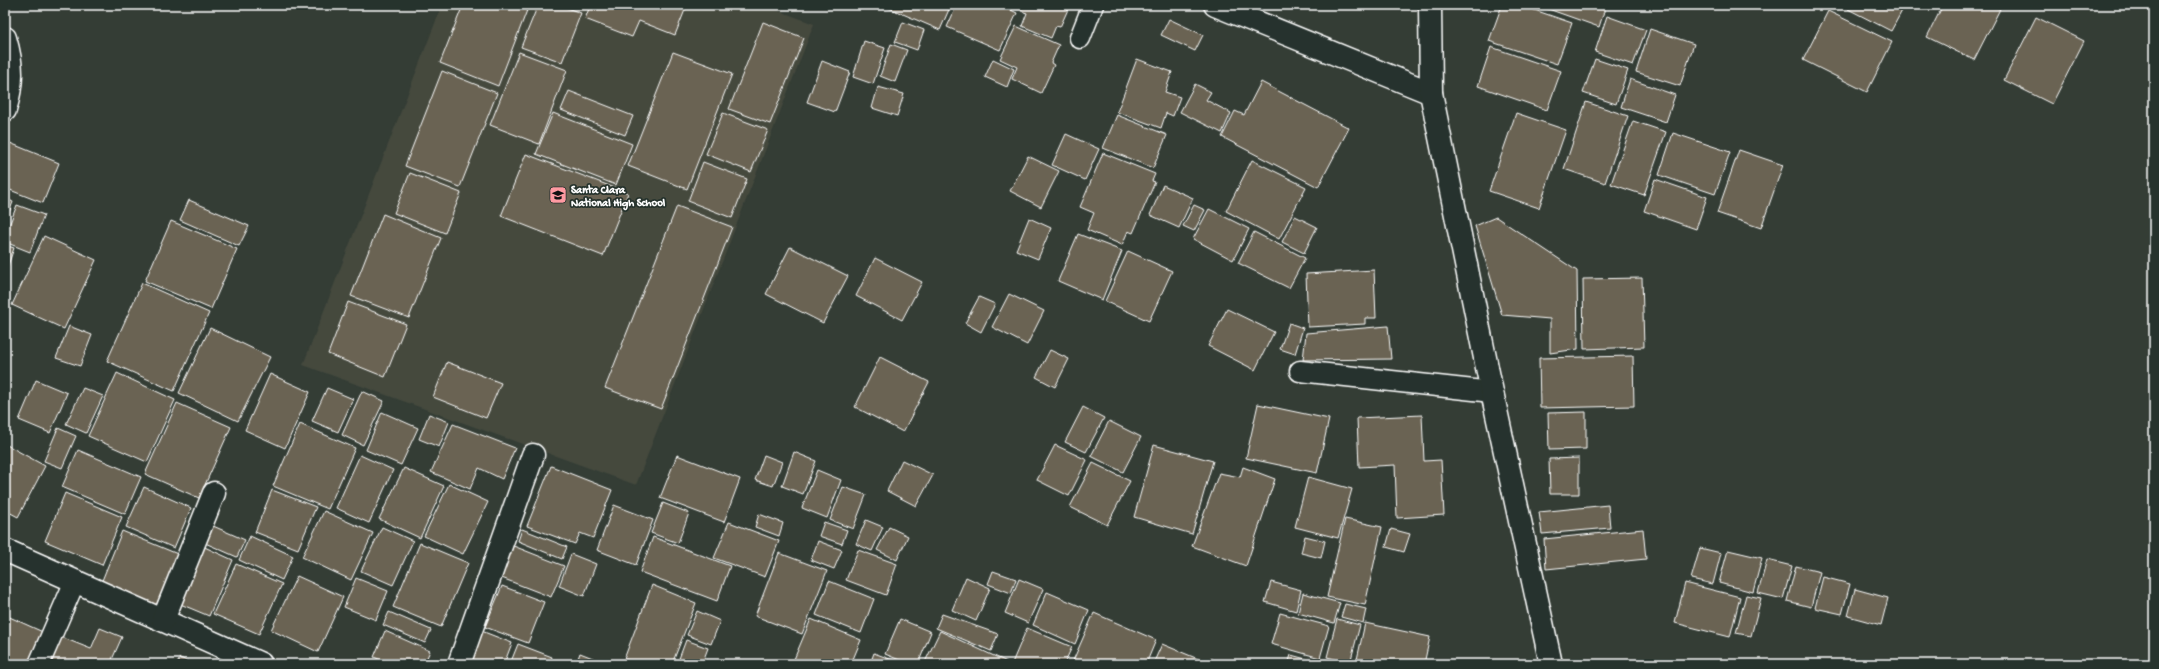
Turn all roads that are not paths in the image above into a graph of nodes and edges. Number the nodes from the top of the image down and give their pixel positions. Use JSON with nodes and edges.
{"nodes":[{"id":1,"x":1093,"y":5,"type":"edge"},
{"id":2,"x":1215,"y":5,"type":"edge"},
{"id":3,"x":1430,"y":5,"type":"edge"},
{"id":4,"x":1080,"y":38,"type":"dead end"},
{"id":5,"x":7,"y":50,"type":"edge"},
{"id":6,"x":1431,"y":93,"type":"junction"},
{"id":7,"x":5,"y":110,"type":"edge"},
{"id":8,"x":1300,"y":371,"type":"dead end"},
{"id":9,"x":1492,"y":392,"type":"junction"},
{"id":10,"x":534,"y":455,"type":"dead end"},
{"id":11,"x":214,"y":493,"type":"dead end"},
{"id":12,"x":5,"y":550,"type":"edge"},
{"id":13,"x":75,"y":581,"type":"junction"},
{"id":14,"x":163,"y":620,"type":"junction"},
{"id":15,"x":233,"y":658,"type":"edge"},
{"id":16,"x":40,"y":664,"type":"edge"},
{"id":17,"x":261,"y":664,"type":"edge"},
{"id":18,"x":459,"y":664,"type":"edge"},
{"id":19,"x":1552,"y":664,"type":"edge"}],
"edges":[{"from":1,"to":4,"type":"lane"},
{"from":2,"to":6,"type":"street"},
{"from":3,"to":6,"type":"street"},
{"from":5,"to":7,"type":"street"},
{"from":6,"to":9,"type":"street"},
{"from":8,"to":9,"type":"lane"},
{"from":9,"to":19,"type":"street"},
{"from":10,"to":18,"type":"street"},
{"from":11,"to":14,"type":"street"},
{"from":12,"to":13,"type":"street"},
{"from":13,"to":14,"type":"street"},
{"from":13,"to":16,"type":"lane"},
{"from":14,"to":15,"type":"street"},
{"from":15,"to":17,"type":"street"}]}
